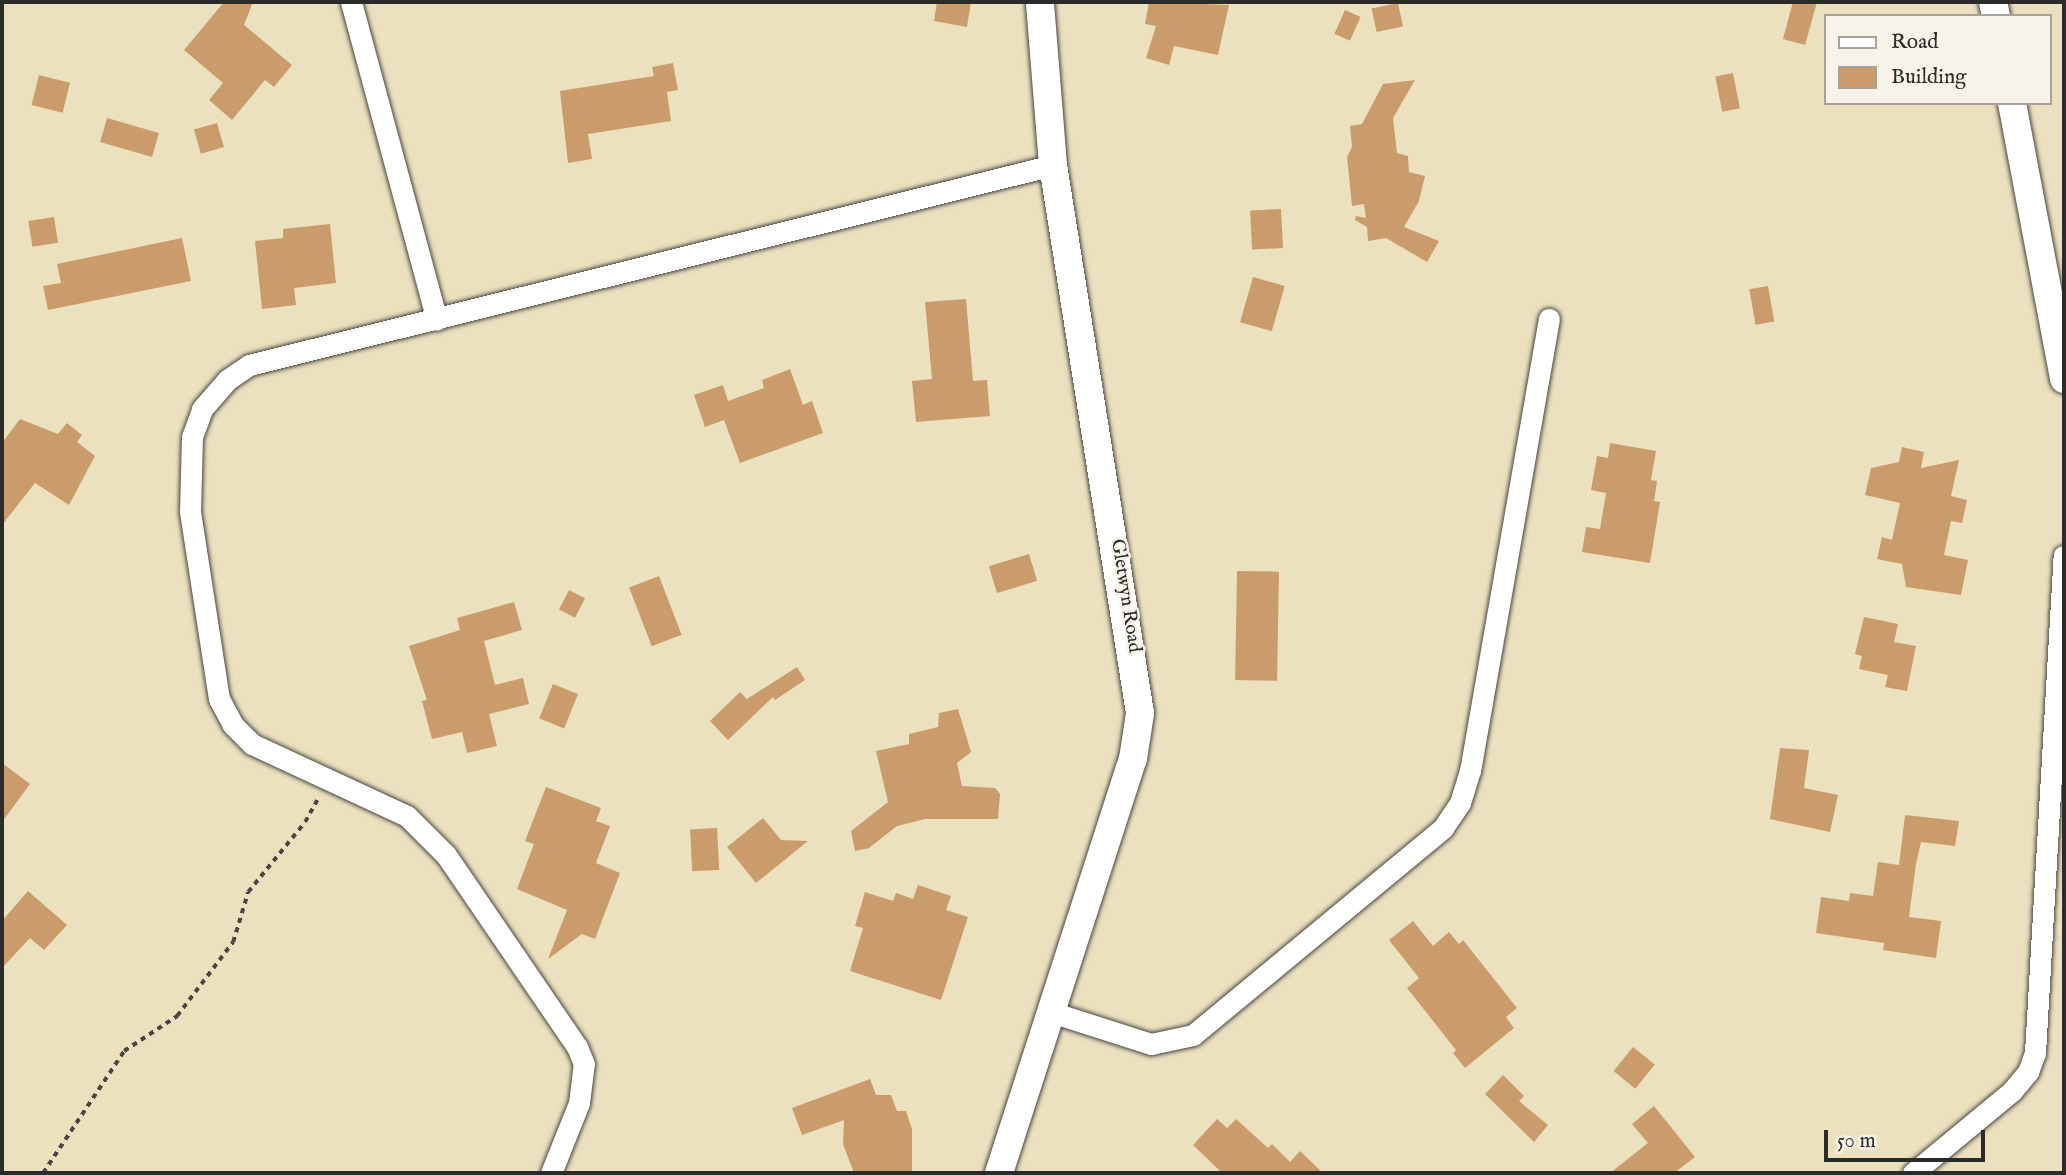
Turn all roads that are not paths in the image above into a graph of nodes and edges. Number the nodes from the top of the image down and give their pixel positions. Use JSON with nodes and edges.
{"nodes":[{"id":1,"x":351,"y":2,"type":"edge"},
{"id":2,"x":1040,"y":2,"type":"edge"},
{"id":3,"x":2012,"y":105,"type":"edge"},
{"id":4,"x":1053,"y":165,"type":"junction"},
{"id":5,"x":1549,"y":319,"type":"dead end"},
{"id":6,"x":437,"y":320,"type":"junction"},
{"id":7,"x":2064,"y":379,"type":"edge"},
{"id":8,"x":2064,"y":556,"type":"edge"},
{"id":9,"x":1051,"y":1012,"type":"junction"},
{"id":10,"x":551,"y":1173,"type":"edge"},
{"id":11,"x":999,"y":1173,"type":"edge"},
{"id":12,"x":1913,"y":1173,"type":"edge"}],
"edges":[{"from":1,"to":6,"type":"street"},
{"from":2,"to":4,"type":"street","name":"Gletwyn Road"},
{"from":3,"to":7,"type":"street"},
{"from":4,"to":6,"type":"street"},
{"from":4,"to":9,"type":"street","name":"Gletwyn Road"},
{"from":5,"to":9,"type":"street"},
{"from":6,"to":10,"type":"street"},
{"from":8,"to":12,"type":"street"},
{"from":9,"to":11,"type":"street","name":"Gletwyn Road"}]}
